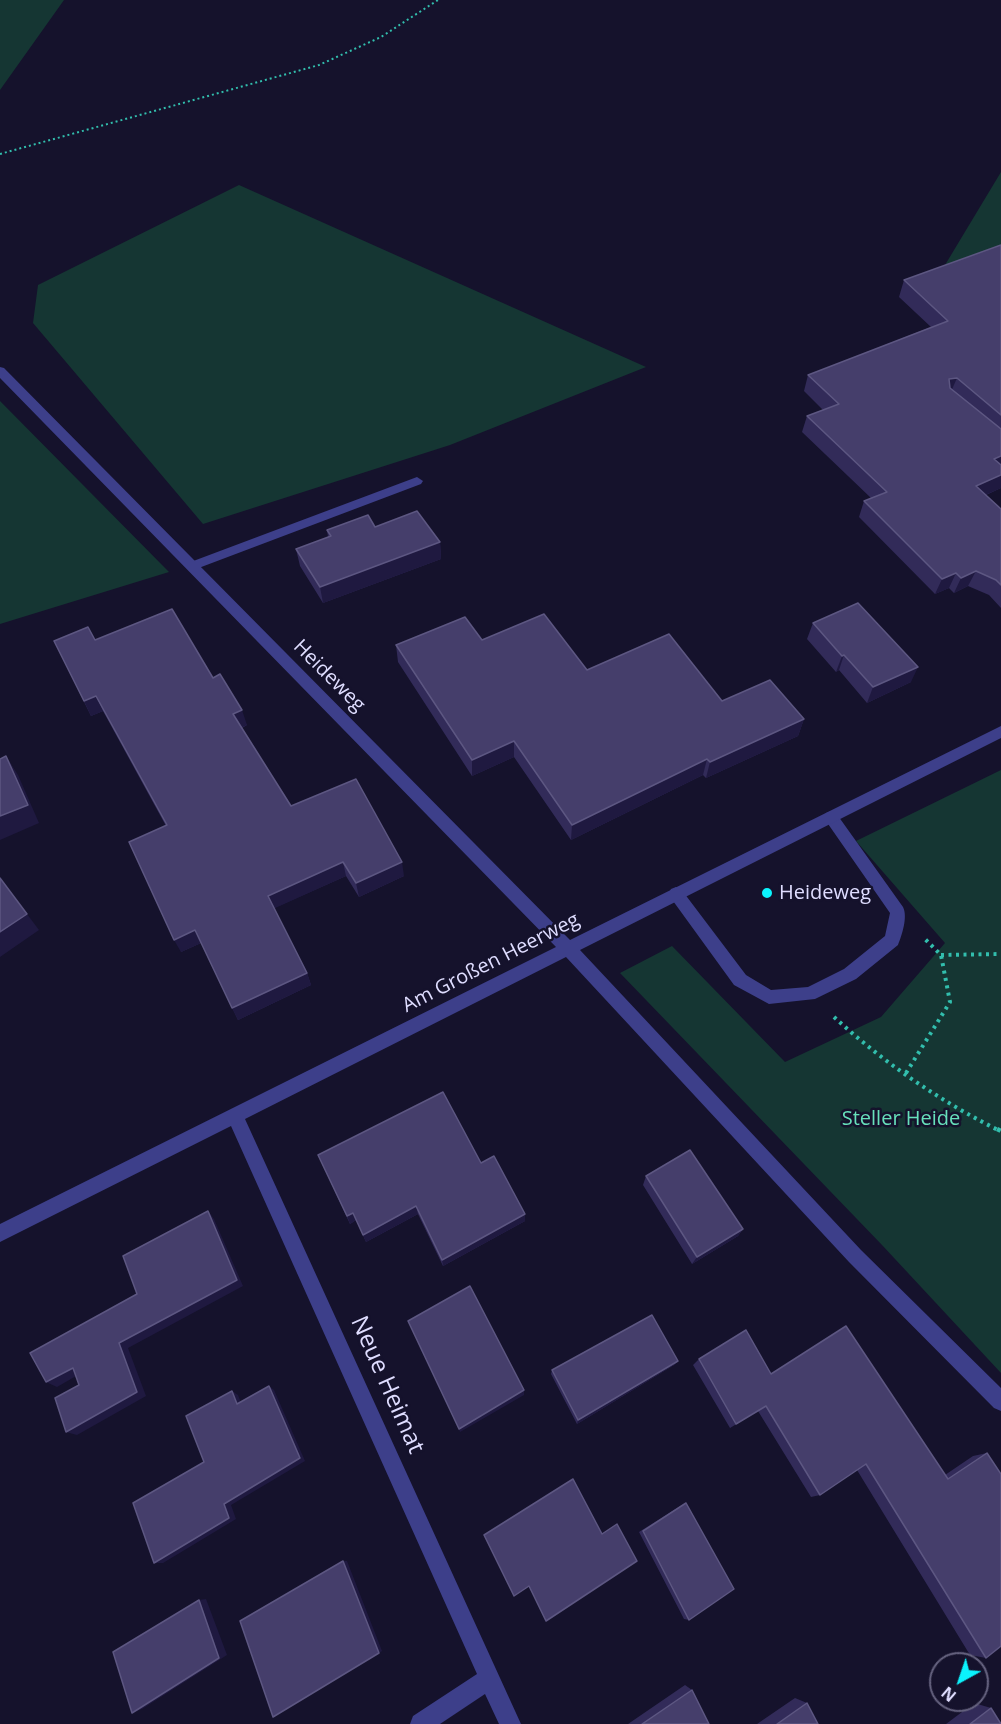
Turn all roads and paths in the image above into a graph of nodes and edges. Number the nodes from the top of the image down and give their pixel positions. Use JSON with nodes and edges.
{"nodes":[{"id":1,"x":438,"y":0,"type":"edge"},
{"id":2,"x":0,"y":154,"type":"edge"},
{"id":3,"x":0,"y":371,"type":"edge"},
{"id":4,"x":417,"y":481,"type":"dead end"},
{"id":5,"x":192,"y":566,"type":"junction"},
{"id":6,"x":1001,"y":732,"type":"edge"},
{"id":7,"x":831,"y":817,"type":"junction"},
{"id":8,"x":676,"y":894,"type":"junction"},
{"id":9,"x":898,"y":912,"type":"junction"},
{"id":10,"x":568,"y":948,"type":"junction"},
{"id":11,"x":1001,"y":954,"type":"edge"},
{"id":12,"x":941,"y":955,"type":"junction"},
{"id":13,"x":809,"y":994,"type":"junction"},
{"id":14,"x":906,"y":1072,"type":"junction"},
{"id":15,"x":235,"y":1115,"type":"junction"},
{"id":16,"x":1001,"y":1131,"type":"edge"},
{"id":17,"x":0,"y":1233,"type":"edge"},
{"id":18,"x":1001,"y":1401,"type":"edge"},
{"id":19,"x":490,"y":1678,"type":"junction"},
{"id":20,"x":421,"y":1724,"type":"edge"},
{"id":21,"x":510,"y":1724,"type":"edge"}],
"edges":[{"from":1,"to":2,"type":"path"},
{"from":3,"to":5,"type":"street","name":"Heideweg"},
{"from":4,"to":5,"type":"street"},
{"from":5,"to":10,"type":"street","name":"Heideweg"},
{"from":6,"to":7,"type":"street","name":"Am Großen Heerweg"},
{"from":7,"to":8,"type":"street","name":"Am Großen Heerweg"},
{"from":7,"to":9,"type":"street"},
{"from":8,"to":10,"type":"street","name":"Am Großen Heerweg"},
{"from":8,"to":13,"type":"street"},
{"from":9,"to":12,"type":"path"},
{"from":9,"to":13,"type":"street"},
{"from":10,"to":15,"type":"street","name":"Am Großen Heerweg"},
{"from":10,"to":18,"type":"street","name":"Heideweg"},
{"from":11,"to":12,"type":"path"},
{"from":12,"to":14,"type":"path"},
{"from":13,"to":14,"type":"path"},
{"from":14,"to":16,"type":"path"},
{"from":15,"to":17,"type":"street","name":"Am Großen Heerweg"},
{"from":15,"to":19,"type":"street","name":"Neue Heimat"},
{"from":19,"to":20,"type":"street"},
{"from":19,"to":21,"type":"street","name":"Neue Heimat"}]}
